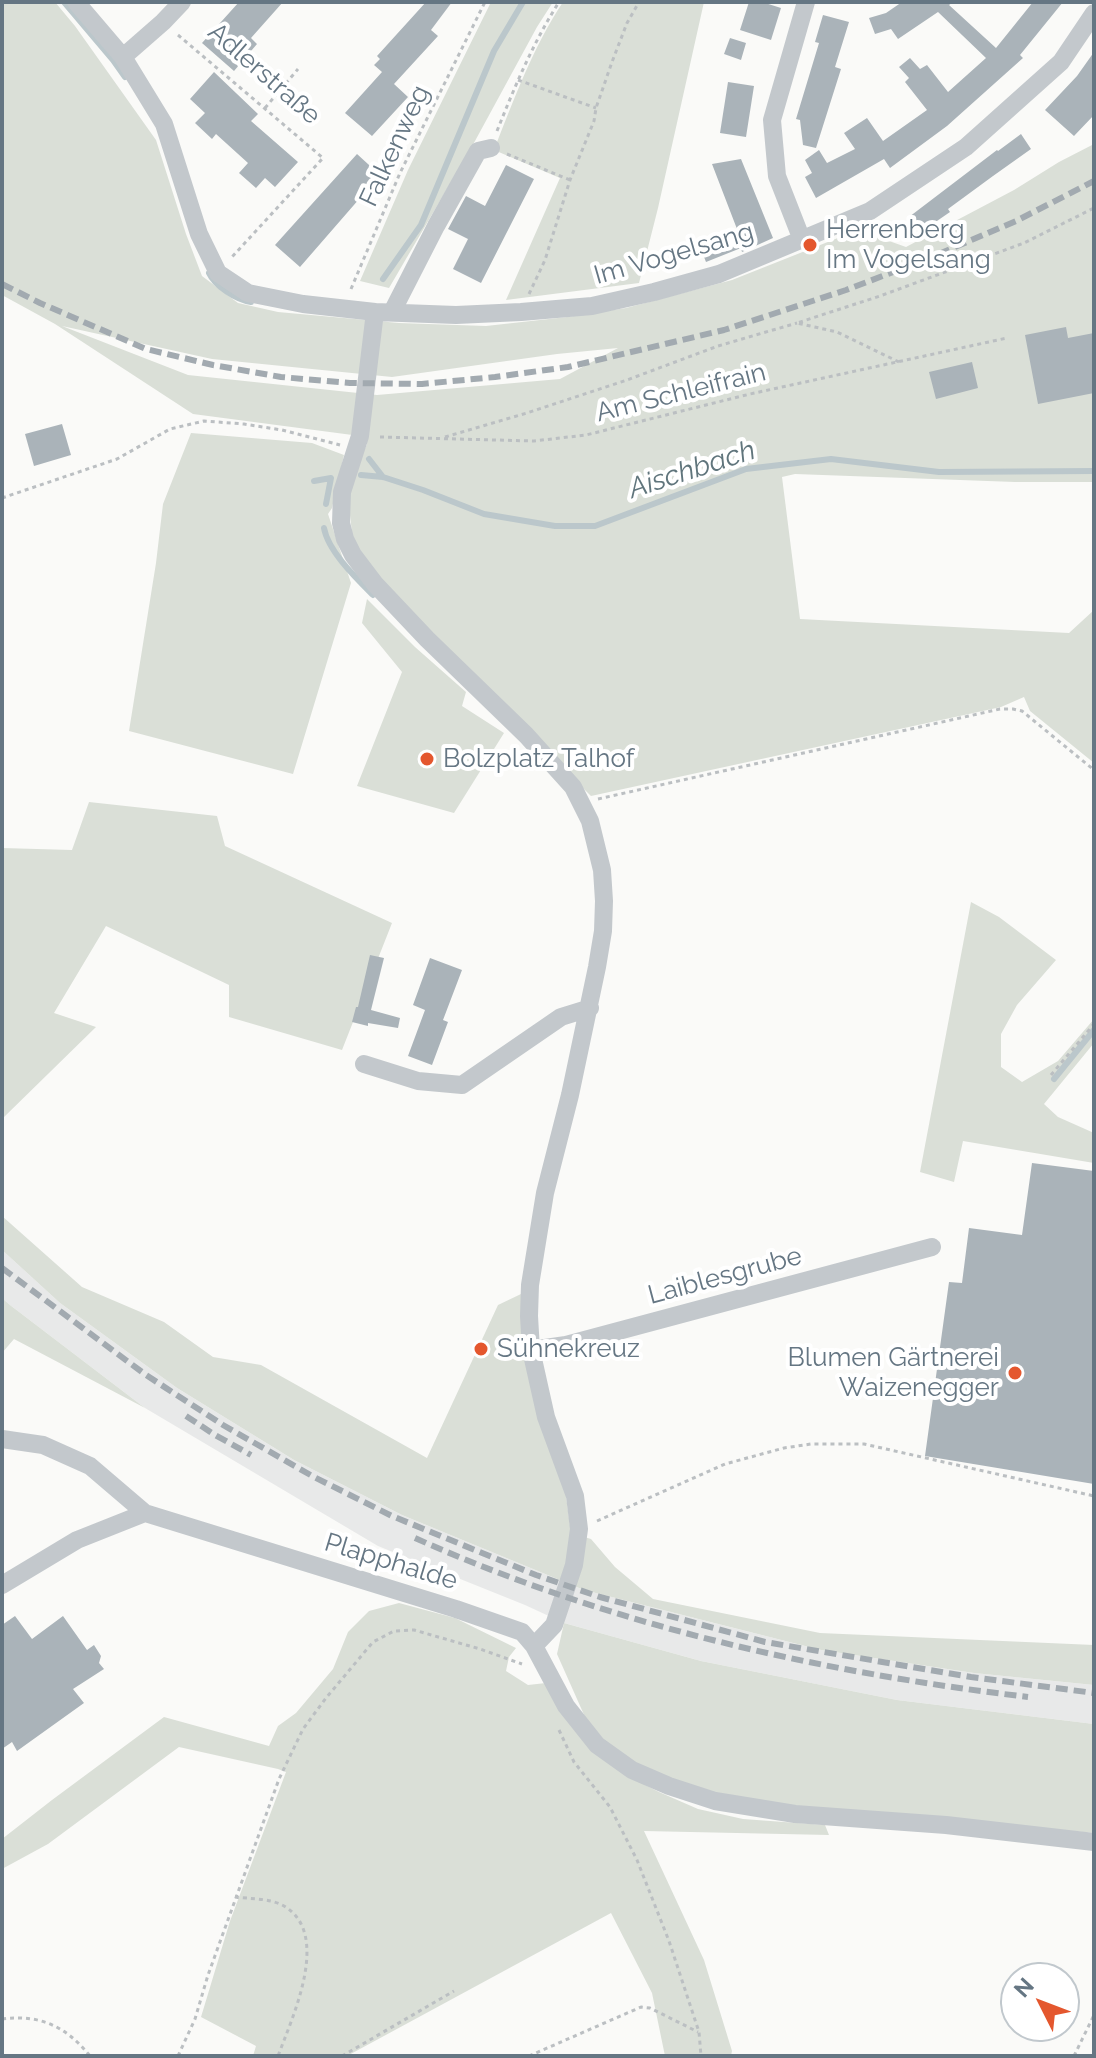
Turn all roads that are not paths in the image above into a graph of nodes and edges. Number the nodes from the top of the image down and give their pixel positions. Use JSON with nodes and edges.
{"nodes":[{"id":1,"x":76,"y":2,"type":"edge"},
{"id":2,"x":182,"y":2,"type":"edge"},
{"id":3,"x":806,"y":2,"type":"edge"},
{"id":4,"x":1094,"y":13,"type":"edge"},
{"id":5,"x":123,"y":57,"type":"junction"},
{"id":6,"x":491,"y":148,"type":"road end"},
{"id":7,"x":802,"y":240,"type":"junction"},
{"id":8,"x":384,"y":312,"type":"junction"},
{"id":9,"x":590,"y":1008,"type":"junction"},
{"id":10,"x":364,"y":1064,"type":"dead end"},
{"id":11,"x":932,"y":1247,"type":"dead end"},
{"id":12,"x":531,"y":1350,"type":"junction"},
{"id":13,"x":2,"y":1439,"type":"edge"},
{"id":14,"x":145,"y":1513,"type":"junction"},
{"id":15,"x":2,"y":1585,"type":"edge"},
{"id":16,"x":534,"y":1646,"type":"junction"},
{"id":17,"x":1089,"y":1844,"type":"edge"}],
"edges":[{"from":1,"to":5,"type":"street"},
{"from":2,"to":5,"type":"street"},
{"from":3,"to":7,"type":"street"},
{"from":4,"to":7,"type":"street","name":"Im Vogelsang"},
{"from":5,"to":8,"type":"street","name":"Im Vogelsang"},
{"from":6,"to":8,"type":"street"},
{"from":7,"to":8,"type":"street","name":"Im Vogelsang"},
{"from":8,"to":9,"type":"street"},
{"from":9,"to":10,"type":"street"},
{"from":9,"to":12,"type":"street"},
{"from":11,"to":12,"type":"street","name":"Laiblesgrube"},
{"from":12,"to":16,"type":"street"},
{"from":13,"to":14,"type":"street","name":"Plapphalde"},
{"from":14,"to":15,"type":"street"},
{"from":14,"to":16,"type":"street","name":"Plapphalde"},
{"from":16,"to":17,"type":"street","name":"Plapphalde"}]}
